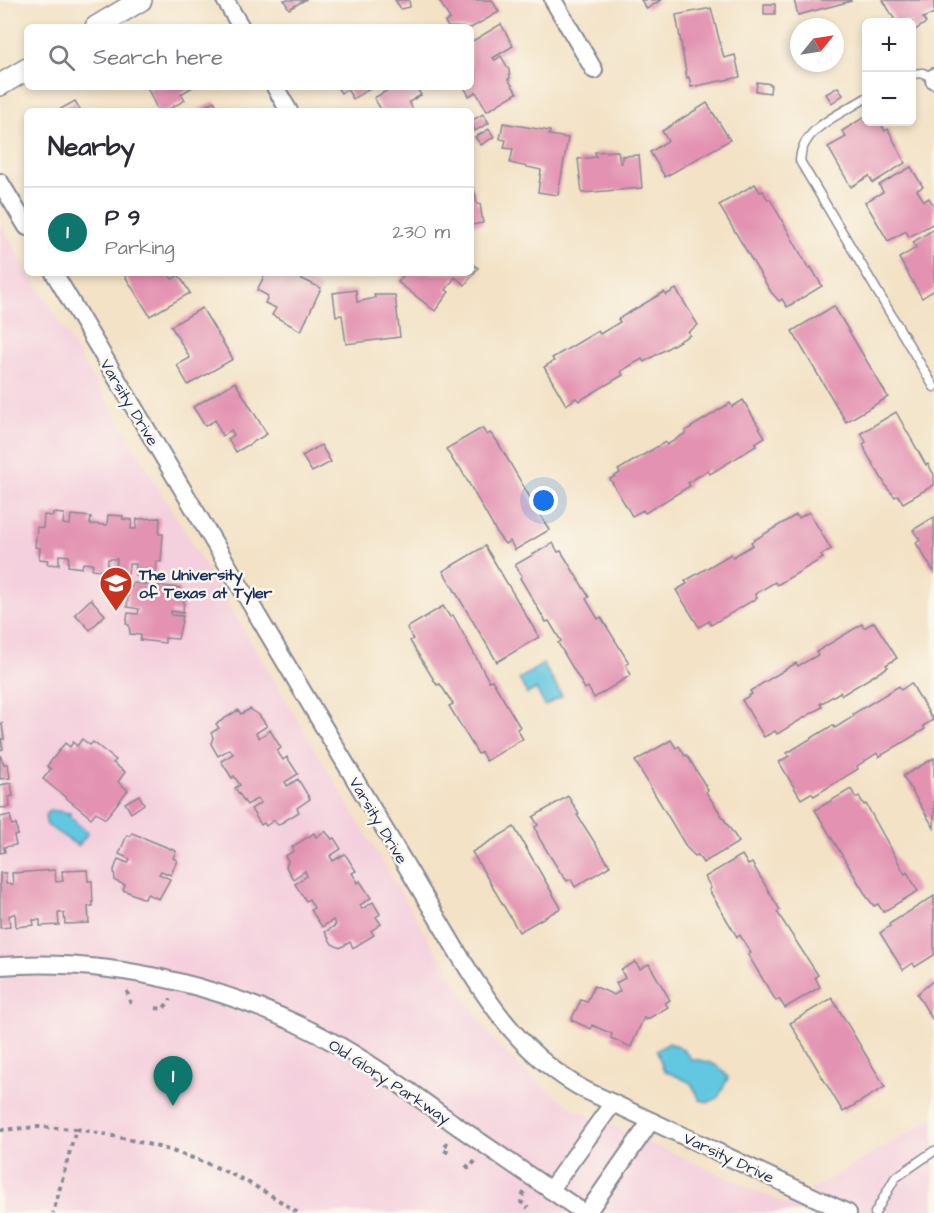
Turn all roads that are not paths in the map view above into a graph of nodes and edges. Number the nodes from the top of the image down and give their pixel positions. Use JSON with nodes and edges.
{"nodes":[{"id":1,"x":141,"y":0,"type":"edge"},
{"id":2,"x":225,"y":0,"type":"edge"},
{"id":3,"x":553,"y":0,"type":"edge"},
{"id":4,"x":101,"y":24,"type":"edge"},
{"id":5,"x":239,"y":24,"type":"edge"},
{"id":6,"x":594,"y":70,"type":"dead end"},
{"id":7,"x":24,"y":71,"type":"edge"},
{"id":8,"x":916,"y":74,"type":"edge"},
{"id":9,"x":934,"y":78,"type":"edge"},
{"id":10,"x":0,"y":85,"type":"edge"},
{"id":11,"x":277,"y":90,"type":"edge"},
{"id":12,"x":862,"y":101,"type":"edge"},
{"id":13,"x":287,"y":108,"type":"edge"},
{"id":14,"x":0,"y":182,"type":"edge"},
{"id":15,"x":24,"y":222,"type":"edge"},
{"id":16,"x":56,"y":276,"type":"edge"},
{"id":17,"x":934,"y":387,"type":"edge"},
{"id":18,"x":0,"y":966,"type":"edge"},
{"id":19,"x":612,"y":1103,"type":"junction"},
{"id":20,"x":651,"y":1121,"type":"junction"},
{"id":21,"x":934,"y":1151,"type":"edge"},
{"id":22,"x":550,"y":1190,"type":"junction"},
{"id":23,"x":586,"y":1213,"type":"edge"},
{"id":24,"x":848,"y":1213,"type":"edge"},
{"id":25,"x":875,"y":1213,"type":"edge"}],
"edges":[{"from":1,"to":4,"type":"street"},
{"from":2,"to":5,"type":"street"},
{"from":3,"to":6,"type":"street"},
{"from":7,"to":10,"type":"street"},
{"from":8,"to":9,"type":"lane"},
{"from":11,"to":13,"type":"street"},
{"from":12,"to":17,"type":"lane"},
{"from":14,"to":15,"type":"street"},
{"from":16,"to":19,"type":"street","name":"Varsity Drive"},
{"from":18,"to":22,"type":"street","name":"Old Glory Parkway"},
{"from":19,"to":20,"type":"street","name":"Varsity Drive"},
{"from":19,"to":22,"type":"street"},
{"from":20,"to":23,"type":"street"},
{"from":20,"to":24,"type":"street","name":"Varsity Drive"},
{"from":21,"to":25,"type":"lane"},
{"from":22,"to":23,"type":"street","name":"Old Glory Parkway"}]}
